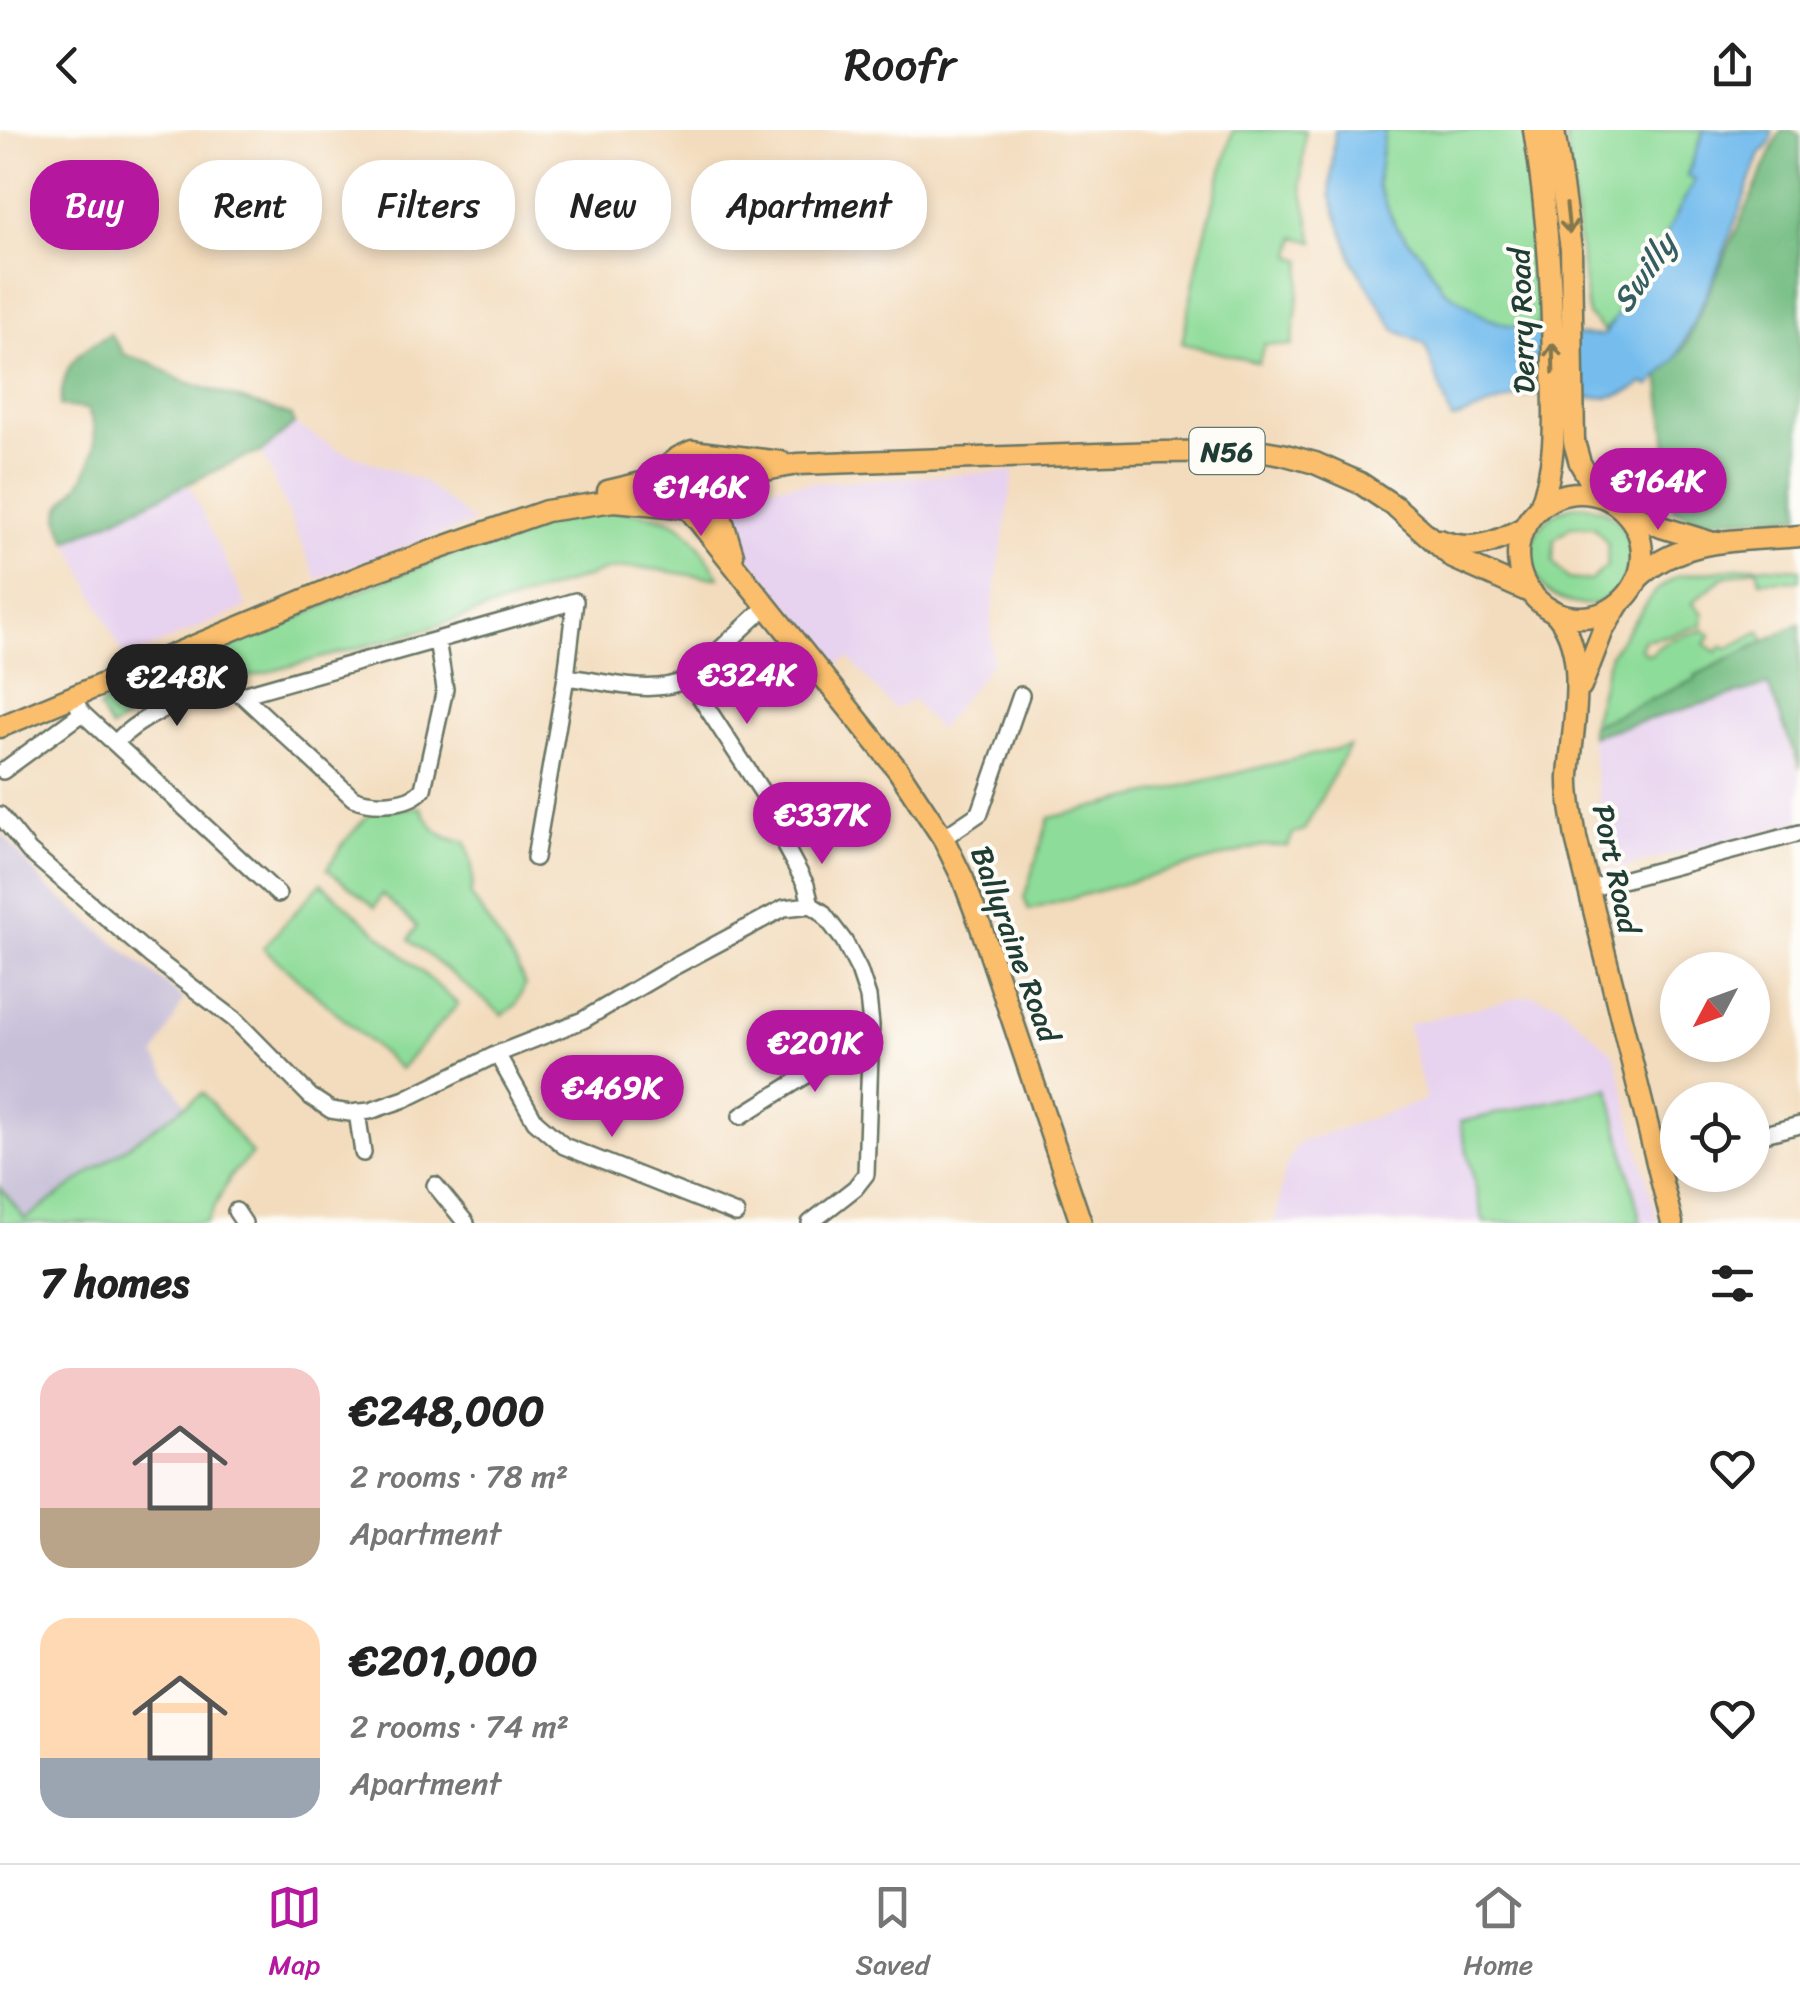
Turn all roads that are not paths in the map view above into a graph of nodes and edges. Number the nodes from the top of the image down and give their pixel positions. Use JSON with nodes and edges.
{"nodes":[{"id":1,"x":1534,"y":130,"type":"edge"},
{"id":2,"x":1554,"y":130,"type":"edge"},
{"id":3,"x":1562,"y":309,"type":"junction"},
{"id":4,"x":1564,"y":408,"type":"junction"},
{"id":5,"x":708,"y":452,"type":"junction"},
{"id":6,"x":797,"y":464,"type":"junction"},
{"id":7,"x":671,"y":466,"type":"junction"},
{"id":8,"x":722,"y":496,"type":"junction"},
{"id":9,"x":1599,"y":496,"type":"junction"},
{"id":10,"x":570,"y":506,"type":"junction"},
{"id":11,"x":686,"y":507,"type":"junction"},
{"id":12,"x":1619,"y":507,"type":"junction"},
{"id":13,"x":1539,"y":509,"type":"junction"},
{"id":14,"x":1525,"y":527,"type":"junction"},
{"id":15,"x":1800,"y":536,"type":"edge"},
{"id":16,"x":1432,"y":538,"type":"junction"},
{"id":17,"x":1710,"y":542,"type":"junction"},
{"id":18,"x":737,"y":568,"type":"junction"},
{"id":19,"x":1638,"y":578,"type":"junction"},
{"id":20,"x":1532,"y":593,"type":"junction"},
{"id":21,"x":1619,"y":603,"type":"junction"},
{"id":22,"x":766,"y":606,"type":"junction"},
{"id":23,"x":1552,"y":610,"type":"junction"},
{"id":24,"x":437,"y":640,"type":"junction"},
{"id":25,"x":566,"y":677,"type":"junction"},
{"id":26,"x":688,"y":679,"type":"junction"},
{"id":27,"x":242,"y":695,"type":"junction"},
{"id":28,"x":1021,"y":696,"type":"dead end"},
{"id":29,"x":1577,"y":699,"type":"junction"},
{"id":30,"x":77,"y":705,"type":"junction"},
{"id":31,"x":0,"y":726,"type":"edge"},
{"id":32,"x":114,"y":744,"type":"junction"},
{"id":33,"x":3,"y":771,"type":"dead end"},
{"id":34,"x":768,"y":800,"type":"dead end"},
{"id":35,"x":0,"y":815,"type":"edge"},
{"id":36,"x":1800,"y":833,"type":"edge"},
{"id":37,"x":943,"y":838,"type":"junction"},
{"id":38,"x":786,"y":848,"type":"dead end"},
{"id":39,"x":535,"y":858,"type":"dead end"},
{"id":40,"x":1588,"y":889,"type":"junction"},
{"id":41,"x":278,"y":894,"type":"dead end"},
{"id":42,"x":811,"y":905,"type":"junction"},
{"id":43,"x":868,"y":1040,"type":"junction"},
{"id":44,"x":497,"y":1054,"type":"junction"},
{"id":45,"x":356,"y":1112,"type":"junction"},
{"id":46,"x":742,"y":1116,"type":"dead end"},
{"id":47,"x":1800,"y":1125,"type":"edge"},
{"id":48,"x":1770,"y":1132,"type":"edge"},
{"id":49,"x":363,"y":1153,"type":"dead end"},
{"id":50,"x":1660,"y":1163,"type":"edge"},
{"id":51,"x":1656,"y":1164,"type":"junction"},
{"id":52,"x":434,"y":1185,"type":"dead end"},
{"id":53,"x":736,"y":1214,"type":"dead end"},
{"id":54,"x":466,"y":1223,"type":"edge"},
{"id":55,"x":810,"y":1223,"type":"edge"},
{"id":56,"x":1081,"y":1223,"type":"edge"},
{"id":57,"x":1672,"y":1223,"type":"edge"}],
"edges":[{"from":1,"to":3,"type":"main road","name":"Derry Road"},
{"from":2,"to":3,"type":"main road","name":"Derry Road","one_way":true},
{"from":3,"to":4,"type":"main road","name":"Derry Road"},
{"from":4,"to":9,"type":"main road","name":"Derry Road"},
{"from":4,"to":13,"type":"main road","name":"Derry Road"},
{"from":5,"to":6,"type":"main road","number":"N56"},
{"from":5,"to":7,"type":"main road","number":"N56"},
{"from":5,"to":8,"type":"main road"},
{"from":6,"to":8,"type":"main road","number":"N56"},
{"from":6,"to":16,"type":"main road","number":"N56"},
{"from":7,"to":10,"type":"main road","number":"N56"},
{"from":7,"to":11,"type":"main road"},
{"from":8,"to":11,"type":"main road","number":"N56"},
{"from":8,"to":18,"type":"main road"},
{"from":9,"to":12,"type":"main road"},
{"from":9,"to":13,"type":"main road"},
{"from":10,"to":11,"type":"main road","number":"N56"},
{"from":10,"to":30,"type":"main road","number":"N56"},
{"from":11,"to":18,"type":"main road","name":"Ballyraine Road"},
{"from":12,"to":17,"type":"main road"},
{"from":12,"to":19,"type":"main road"},
{"from":13,"to":14,"type":"main road"},
{"from":14,"to":16,"type":"main road"},
{"from":14,"to":20,"type":"main road"},
{"from":15,"to":17,"type":"main road"},
{"from":16,"to":20,"type":"main road","number":"N56"},
{"from":17,"to":19,"type":"main road"},
{"from":18,"to":22,"type":"main road","name":"Ballyraine Road"},
{"from":19,"to":21,"type":"main road"},
{"from":20,"to":23,"type":"main road","number":"N56"},
{"from":21,"to":23,"type":"main road"},
{"from":21,"to":29,"type":"main road"},
{"from":22,"to":26,"type":"street"},
{"from":22,"to":37,"type":"main road","name":"Ballyraine Road"},
{"from":23,"to":29,"type":"main road"},
{"from":24,"to":25,"type":"street"},
{"from":24,"to":27,"type":"street"},
{"from":24,"to":27,"type":"street"},
{"from":25,"to":26,"type":"street"},
{"from":25,"to":39,"type":"street"},
{"from":26,"to":34,"type":"street"},
{"from":27,"to":32,"type":"street"},
{"from":28,"to":37,"type":"street"},
{"from":29,"to":40,"type":"main road","name":"Port Road"},
{"from":30,"to":31,"type":"main road","number":"N56"},
{"from":30,"to":32,"type":"street"},
{"from":30,"to":33,"type":"street"},
{"from":32,"to":41,"type":"street"},
{"from":35,"to":45,"type":"street"},
{"from":36,"to":40,"type":"street"},
{"from":37,"to":56,"type":"main road","name":"Ballyraine Road"},
{"from":38,"to":42,"type":"street"},
{"from":40,"to":51,"type":"main road","name":"Port Road"},
{"from":42,"to":43,"type":"street"},
{"from":42,"to":44,"type":"street"},
{"from":43,"to":46,"type":"street"},
{"from":43,"to":55,"type":"street"},
{"from":44,"to":45,"type":"street"},
{"from":44,"to":53,"type":"street"},
{"from":45,"to":49,"type":"street"},
{"from":47,"to":48,"type":"street"},
{"from":50,"to":51,"type":"street"},
{"from":51,"to":57,"type":"main road","name":"Port Road"},
{"from":52,"to":54,"type":"street"}]}
